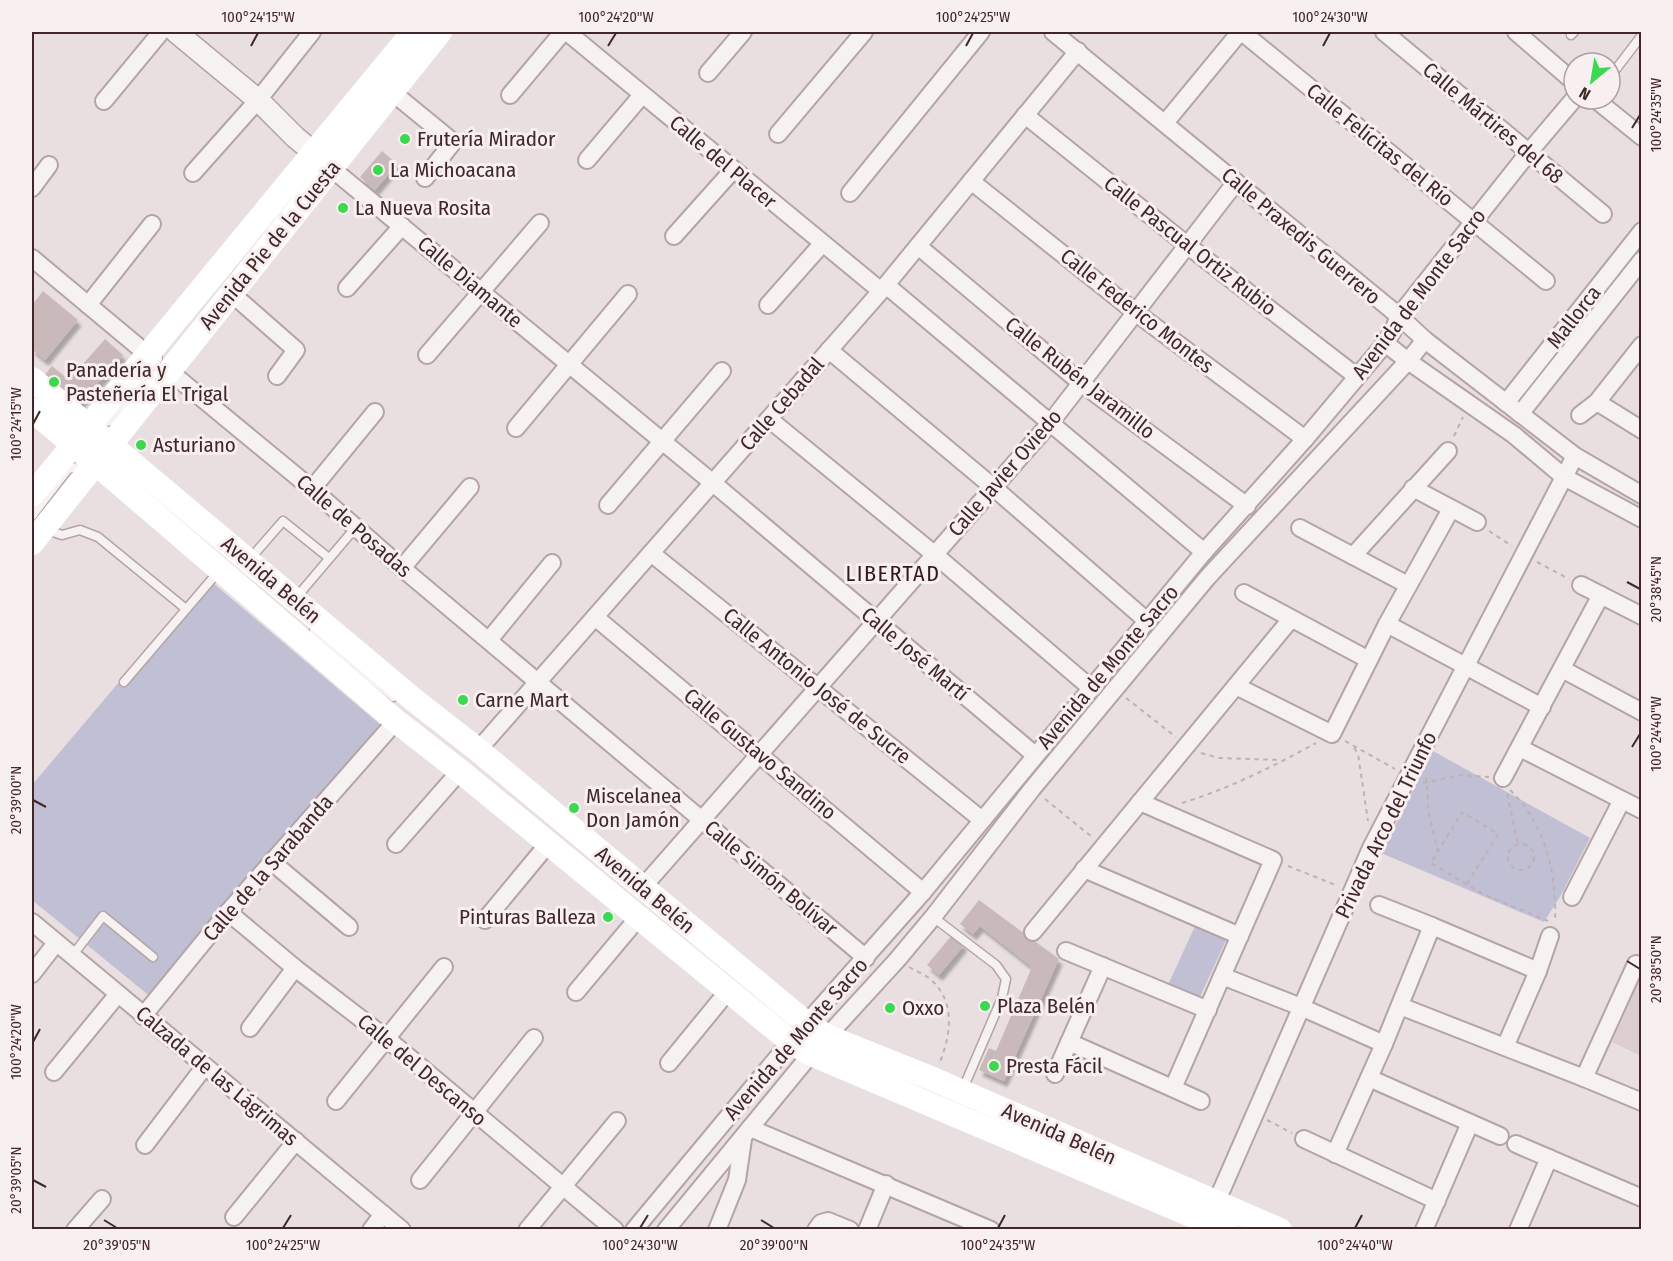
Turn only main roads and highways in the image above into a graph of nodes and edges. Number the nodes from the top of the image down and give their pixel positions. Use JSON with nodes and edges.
{"nodes":[{"id":1,"x":413,"y":32,"type":"edge"},
{"id":2,"x":440,"y":32,"type":"edge"},
{"id":3,"x":322,"y":160,"type":"junction"},
{"id":4,"x":32,"y":379,"type":"edge"},
{"id":5,"x":32,"y":410,"type":"edge"},
{"id":6,"x":79,"y":434,"type":"junction"},
{"id":7,"x":105,"y":456,"type":"junction"},
{"id":8,"x":32,"y":495,"type":"edge"},
{"id":9,"x":35,"y":529,"type":"edge"},
{"id":10,"x":811,"y":1040,"type":"junction"},
{"id":11,"x":1212,"y":1218,"type":"edge"},
{"id":12,"x":1280,"y":1230,"type":"edge"}],
"edges":[{"from":1,"to":3,"type":"main road","name":"Avenida Pie de la Cuesta"},
{"from":2,"to":3,"type":"main road","name":"Avenida Pie de la Cuesta"},
{"from":3,"to":6,"type":"main road","name":"Avenida Pie de la Cuesta"},
{"from":3,"to":7,"type":"main road","name":"Avenida Pie de la Cuesta"},
{"from":4,"to":6,"type":"main road","name":"Avenida Belén"},
{"from":5,"to":6,"type":"main road","name":"Avenida Belén"},
{"from":6,"to":7,"type":"main road","name":"Avenida Belén"},
{"from":6,"to":8,"type":"main road","name":"Avenida Pie de la Cuesta"},
{"from":7,"to":9,"type":"main road","name":"Avenida Pie de la Cuesta"},
{"from":7,"to":10,"type":"main road","name":"Avenida Belén"},
{"from":7,"to":10,"type":"main road","name":"Avenida Belén"},
{"from":10,"to":11,"type":"main road","name":"Avenida Belén"},
{"from":10,"to":11,"type":"main road","name":"Avenida Belén"},
{"from":11,"to":12,"type":"main road","name":"Avenida Belén"}]}
